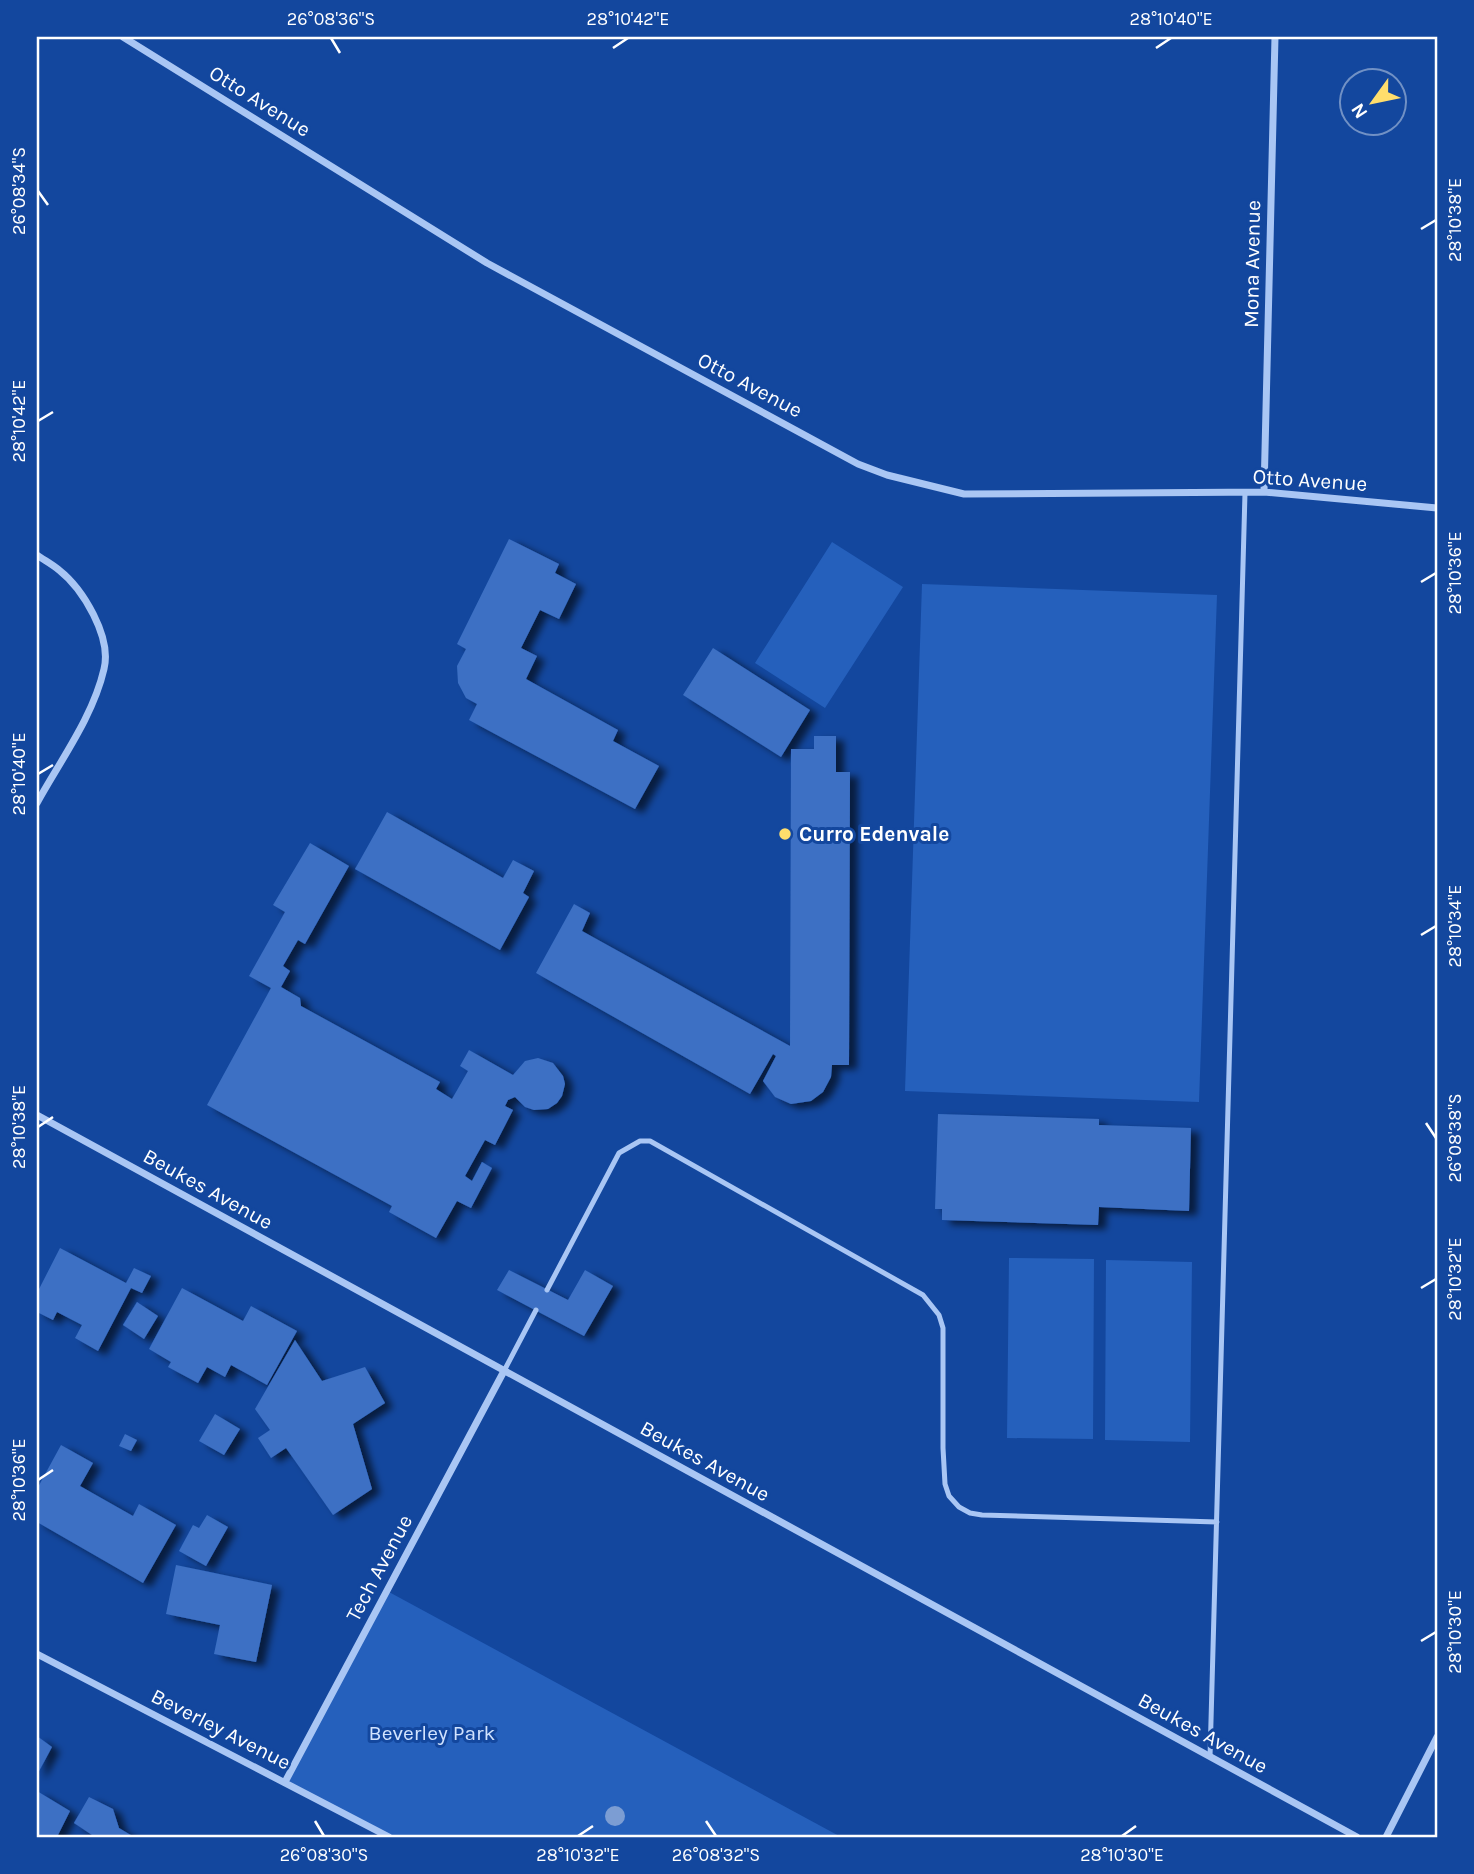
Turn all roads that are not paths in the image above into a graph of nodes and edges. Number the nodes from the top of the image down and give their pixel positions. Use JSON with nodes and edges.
{"nodes":[{"id":1,"x":123,"y":37,"type":"edge"},
{"id":2,"x":1275,"y":37,"type":"edge"},
{"id":3,"x":1264,"y":492,"type":"junction"},
{"id":4,"x":1245,"y":493,"type":"junction"},
{"id":5,"x":1437,"y":508,"type":"edge"},
{"id":6,"x":37,"y":555,"type":"edge"},
{"id":7,"x":37,"y":803,"type":"edge"},
{"id":8,"x":37,"y":1115,"type":"edge"},
{"id":9,"x":547,"y":1290,"type":"dead end"},
{"id":10,"x":536,"y":1310,"type":"dead end"},
{"id":11,"x":504,"y":1371,"type":"junction"},
{"id":12,"x":1217,"y":1522,"type":"junction"},
{"id":13,"x":37,"y":1654,"type":"edge"},
{"id":14,"x":1437,"y":1737,"type":"edge"},
{"id":15,"x":1210,"y":1757,"type":"junction"},
{"id":16,"x":285,"y":1782,"type":"junction"},
{"id":17,"x":389,"y":1837,"type":"edge"},
{"id":18,"x":1357,"y":1837,"type":"edge"},
{"id":19,"x":1387,"y":1837,"type":"edge"}],
"edges":[{"from":1,"to":4,"type":"street","name":"Otto Avenue"},
{"from":2,"to":3,"type":"street","name":"Mona Avenue"},
{"from":3,"to":4,"type":"street","name":"Otto Avenue"},
{"from":3,"to":5,"type":"street","name":"Otto Avenue"},
{"from":4,"to":12,"type":"lane"},
{"from":6,"to":7,"type":"street"},
{"from":8,"to":11,"type":"street","name":"Beukes Avenue"},
{"from":9,"to":12,"type":"lane"},
{"from":10,"to":11,"type":"lane"},
{"from":11,"to":15,"type":"street","name":"Beukes Avenue"},
{"from":11,"to":16,"type":"street","name":"Tech Avenue"},
{"from":12,"to":15,"type":"lane"},
{"from":13,"to":16,"type":"street","name":"Beverley Avenue"},
{"from":14,"to":19,"type":"street"},
{"from":15,"to":18,"type":"street","name":"Beukes Avenue"},
{"from":16,"to":17,"type":"street","name":"Beverley Avenue"}]}
